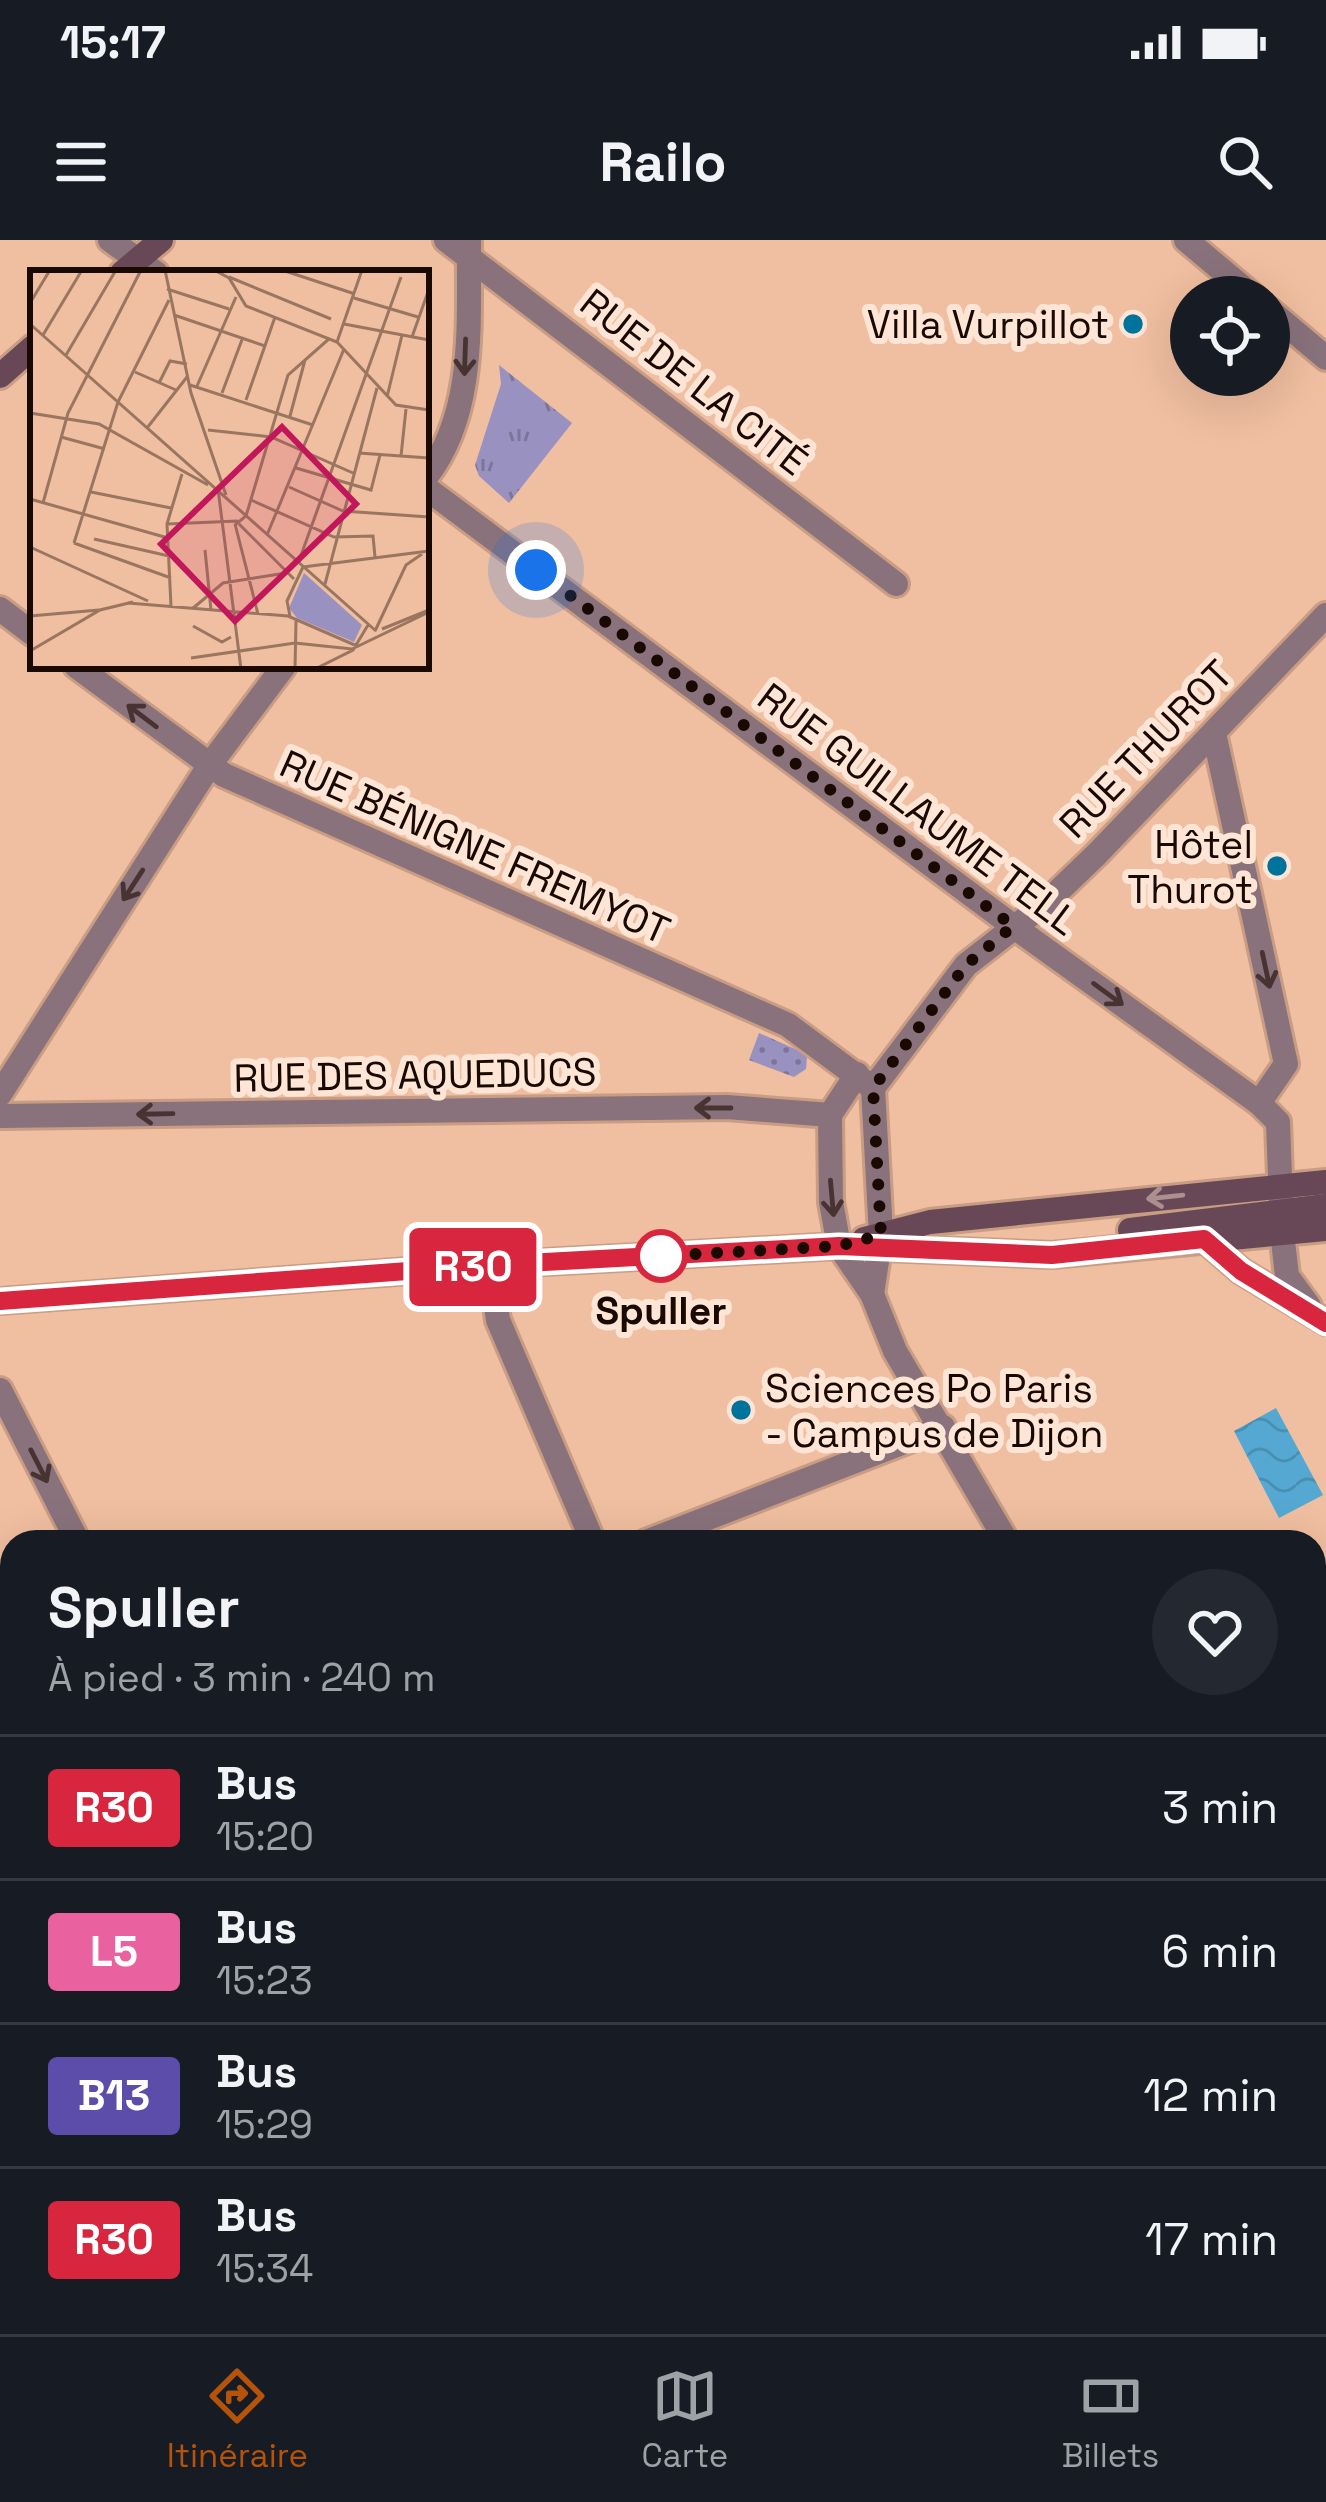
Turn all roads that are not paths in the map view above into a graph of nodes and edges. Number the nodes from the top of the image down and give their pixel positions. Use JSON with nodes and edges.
{"nodes":[{"id":1,"x":110,"y":240,"type":"edge"},
{"id":2,"x":161,"y":240,"type":"edge"},
{"id":3,"x":446,"y":240,"type":"edge"},
{"id":4,"x":1186,"y":240,"type":"edge"},
{"id":5,"x":469,"y":250,"type":"edge"},
{"id":6,"x":138,"y":269,"type":"edge"},
{"id":7,"x":1229,"y":276,"type":"edge"},
{"id":8,"x":1290,"y":326,"type":"edge"},
{"id":9,"x":30,"y":350,"type":"edge"},
{"id":10,"x":1323,"y":351,"type":"edge"},
{"id":11,"x":0,"y":376,"type":"edge"},
{"id":12,"x":429,"y":473,"type":"edge"},
{"id":13,"x":429,"y":490,"type":"edge"},
{"id":14,"x":896,"y":584,"type":"dead end"},
{"id":15,"x":0,"y":609,"type":"edge"},
{"id":16,"x":1326,"y":616,"type":"edge"},
{"id":17,"x":30,"y":632,"type":"edge"},
{"id":18,"x":80,"y":669,"type":"edge"},
{"id":19,"x":282,"y":669,"type":"edge"},
{"id":20,"x":1214,"y":733,"type":"junction"},
{"id":21,"x":208,"y":766,"type":"junction"},
{"id":22,"x":1013,"y":926,"type":"junction"},
{"id":23,"x":865,"y":1080,"type":"junction"},
{"id":24,"x":0,"y":1094,"type":"edge"},
{"id":25,"x":1259,"y":1103,"type":"junction"},
{"id":26,"x":830,"y":1115,"type":"junction"},
{"id":27,"x":0,"y":1116,"type":"edge"},
{"id":28,"x":1326,"y":1182,"type":"edge"},
{"id":29,"x":1282,"y":1210,"type":"junction"},
{"id":30,"x":1324,"y":1215,"type":"edge"},
{"id":31,"x":1204,"y":1239,"type":"junction"},
{"id":32,"x":880,"y":1241,"type":"junction"},
{"id":33,"x":839,"y":1246,"type":"junction"},
{"id":34,"x":973,"y":1251,"type":"junction"},
{"id":35,"x":490,"y":1265,"type":"junction"},
{"id":36,"x":872,"y":1294,"type":"junction"},
{"id":37,"x":0,"y":1301,"type":"edge"},
{"id":38,"x":1324,"y":1322,"type":"edge"},
{"id":39,"x":0,"y":1390,"type":"edge"},
{"id":40,"x":943,"y":1427,"type":"junction"},
{"id":41,"x":72,"y":1530,"type":"edge"},
{"id":42,"x":588,"y":1530,"type":"edge"},
{"id":43,"x":677,"y":1530,"type":"edge"},
{"id":44,"x":1000,"y":1530,"type":"edge"}],
"edges":[{"from":1,"to":6,"type":"street"},
{"from":2,"to":6,"type":"main road"},
{"from":3,"to":5,"type":"street","name":"RUE DE LA CITÉ"},
{"from":4,"to":7,"type":"street"},
{"from":5,"to":12,"type":"street","one_way":true},
{"from":5,"to":14,"type":"street","name":"RUE DE LA CITÉ"},
{"from":8,"to":10,"type":"street"},
{"from":9,"to":11,"type":"main road"},
{"from":13,"to":22,"type":"street","name":"RUE GUILLAUME TELL"},
{"from":15,"to":17,"type":"street"},
{"from":16,"to":20,"type":"street","name":"RUE THUROT"},
{"from":21,"to":18,"type":"street","name":"RUE BÉNIGNE FREMYOT","one_way":true},
{"from":19,"to":21,"type":"street"},
{"from":20,"to":22,"type":"street","name":"RUE THUROT"},
{"from":20,"to":25,"type":"street","one_way":true},
{"from":21,"to":23,"type":"street","name":"RUE BÉNIGNE FREMYOT"},
{"from":21,"to":24,"type":"street","one_way":true},
{"from":22,"to":23,"type":"street","name":"RUE THUROT"},
{"from":22,"to":25,"type":"street","name":"RUE GUILLAUME TELL","one_way":true},
{"from":23,"to":26,"type":"street","name":"RUE THUROT"},
{"from":23,"to":32,"type":"street"},
{"from":25,"to":29,"type":"street"},
{"from":26,"to":27,"type":"street","name":"RUE DES AQUEDUCS","one_way":true},
{"from":26,"to":33,"type":"street","one_way":true},
{"from":28,"to":29,"type":"main road"},
{"from":29,"to":30,"type":"main road"},
{"from":29,"to":31,"type":"main road"},
{"from":29,"to":32,"type":"main road","one_way":true},
{"from":29,"to":34,"type":"main road"},
{"from":29,"to":38,"type":"street"},
{"from":31,"to":34,"type":"main road"},
{"from":31,"to":38,"type":"street"},
{"from":32,"to":33,"type":"main road"},
{"from":32,"to":34,"type":"main road"},
{"from":32,"to":36,"type":"street"},
{"from":33,"to":35,"type":"main road"},
{"from":33,"to":36,"type":"street"},
{"from":35,"to":37,"type":"main road"},
{"from":35,"to":42,"type":"street"},
{"from":36,"to":40,"type":"street"},
{"from":39,"to":41,"type":"street","one_way":true},
{"from":40,"to":43,"type":"street"},
{"from":40,"to":44,"type":"street"}]}
